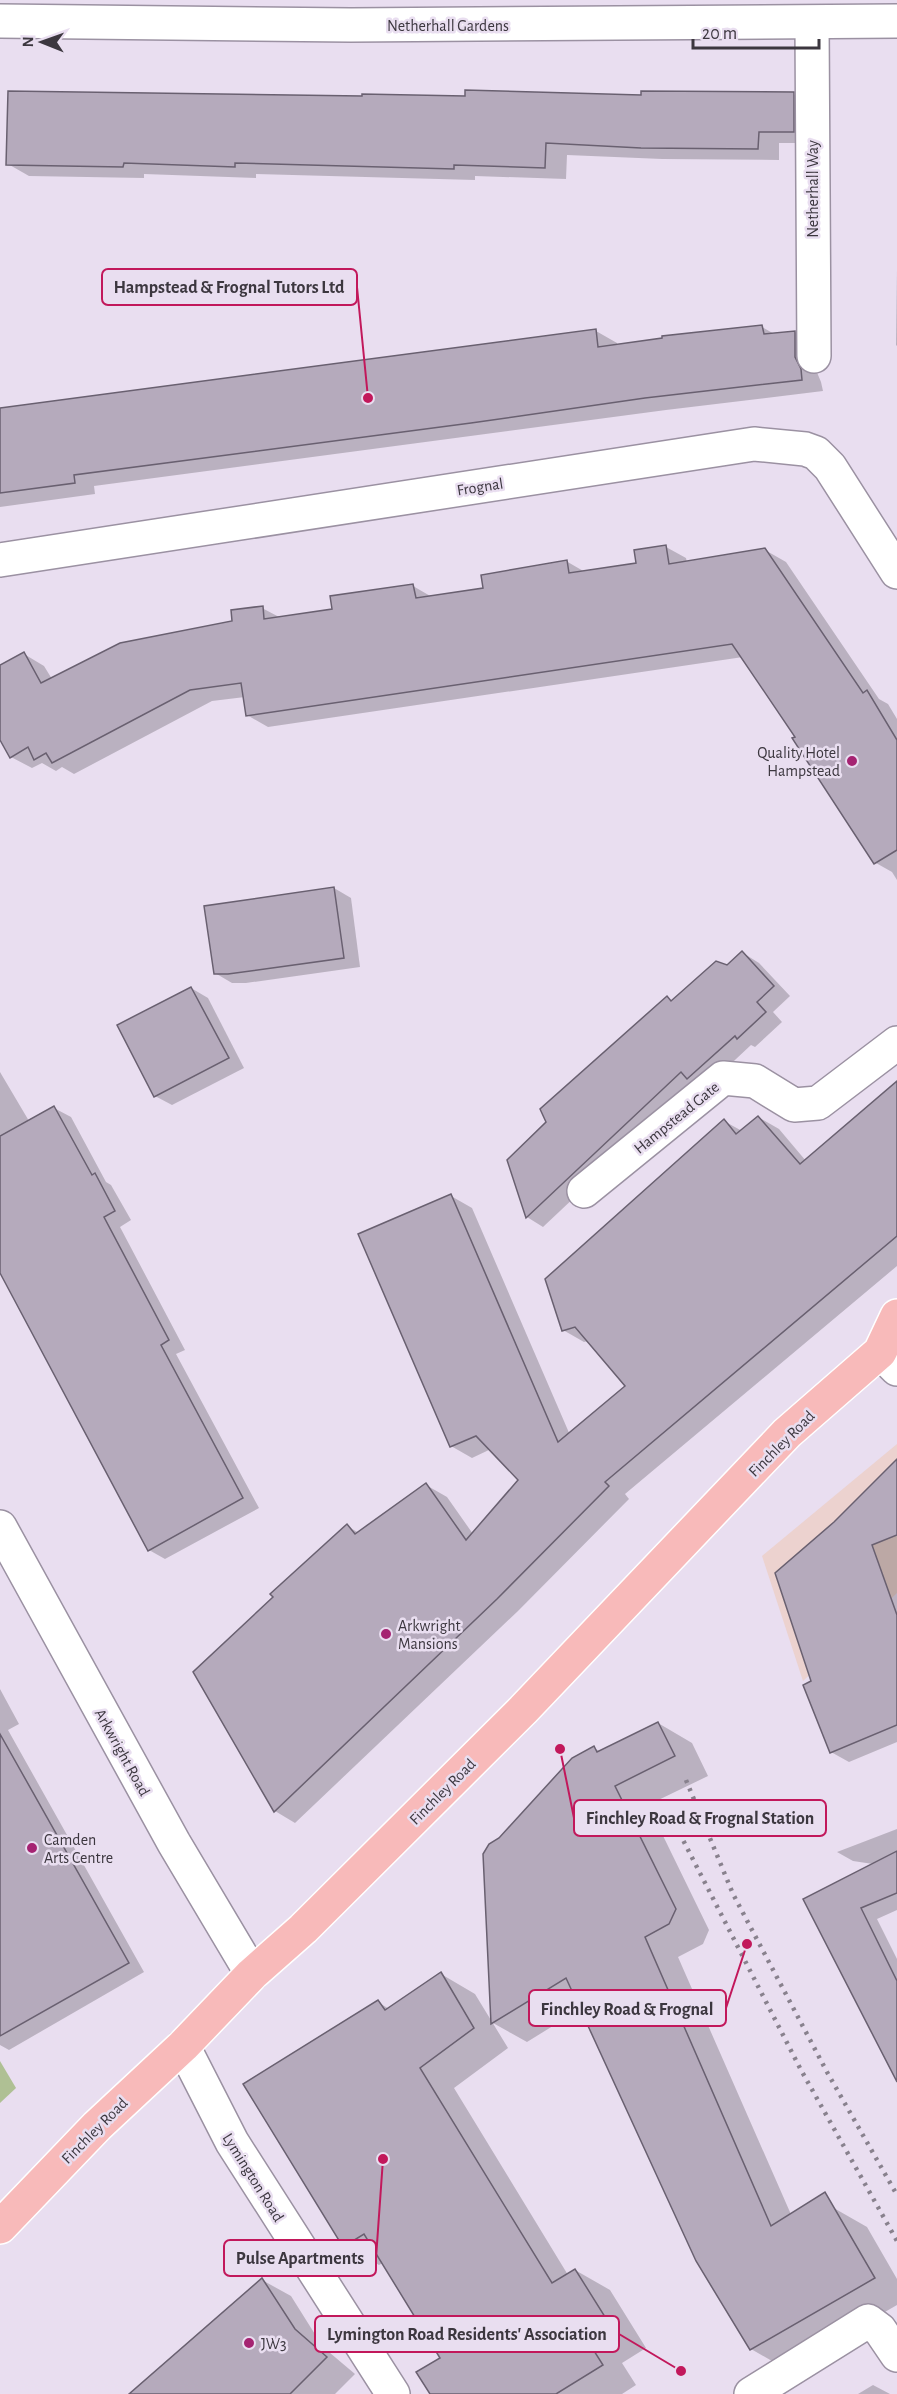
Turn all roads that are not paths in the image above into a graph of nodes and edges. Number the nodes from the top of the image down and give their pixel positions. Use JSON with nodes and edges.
{"nodes":[{"id":1,"x":0,"y":21,"type":"edge"},
{"id":2,"x":897,"y":21,"type":"edge"},
{"id":3,"x":812,"y":23,"type":"junction"},
{"id":4,"x":814,"y":356,"type":"dead end"},
{"id":5,"x":0,"y":560,"type":"edge"},
{"id":6,"x":897,"y":572,"type":"edge"},
{"id":7,"x":897,"y":1043,"type":"edge"},
{"id":8,"x":584,"y":1191,"type":"dead end"},
{"id":9,"x":897,"y":1316,"type":"edge"},
{"id":10,"x":891,"y":1356,"type":"edge"},
{"id":11,"x":0,"y":1527,"type":"edge"},
{"id":12,"x":252,"y":1974,"type":"junction"},
{"id":13,"x":183,"y":2046,"type":"junction"},
{"id":14,"x":0,"y":2227,"type":"edge"},
{"id":15,"x":897,"y":2355,"type":"edge"},
{"id":16,"x":393,"y":2394,"type":"edge"},
{"id":17,"x":751,"y":2394,"type":"edge"}],
"edges":[{"from":1,"to":3,"type":"street","name":"Netherhall Gardens"},
{"from":2,"to":3,"type":"street","name":"Netherhall Gardens"},
{"from":3,"to":4,"type":"street","name":"Netherhall Way"},
{"from":5,"to":6,"type":"street","name":"Frognal"},
{"from":7,"to":8,"type":"street","name":"Hampstead Gate"},
{"from":9,"to":10,"type":"highway","name":"Finchley Road"},
{"from":10,"to":12,"type":"highway","name":"Finchley Road"},
{"from":11,"to":12,"type":"street","name":"Arkwright Road"},
{"from":12,"to":13,"type":"highway","name":"Finchley Road"},
{"from":13,"to":14,"type":"highway","name":"Finchley Road"},
{"from":13,"to":16,"type":"street","name":"Lymington Road"},
{"from":15,"to":17,"type":"street"}]}
